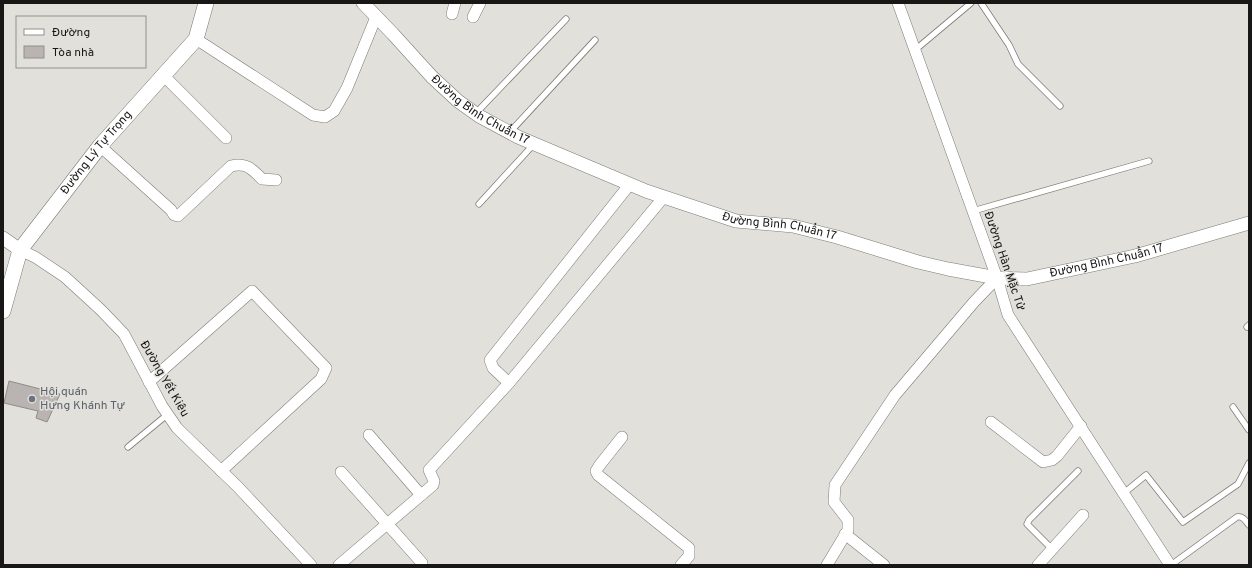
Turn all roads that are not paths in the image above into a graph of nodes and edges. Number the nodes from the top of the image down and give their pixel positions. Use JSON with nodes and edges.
{"nodes":[{"id":1,"x":206,"y":3,"type":"edge"},
{"id":2,"x":363,"y":3,"type":"edge"},
{"id":3,"x":480,"y":3,"type":"edge"},
{"id":4,"x":898,"y":3,"type":"edge"},
{"id":5,"x":971,"y":3,"type":"edge"},
{"id":6,"x":981,"y":3,"type":"edge"},
{"id":7,"x":376,"y":17,"type":"junction"},
{"id":8,"x":473,"y":17,"type":"dead end"},
{"id":9,"x":566,"y":19,"type":"dead end"},
{"id":10,"x":196,"y":39,"type":"junction"},
{"id":11,"x":595,"y":40,"type":"dead end"},
{"id":12,"x":915,"y":50,"type":"junction"},
{"id":13,"x":163,"y":75,"type":"junction"},
{"id":14,"x":1060,"y":106,"type":"dead end"},
{"id":15,"x":476,"y":113,"type":"junction"},
{"id":16,"x":509,"y":132,"type":"junction"},
{"id":17,"x":226,"y":138,"type":"dead end"},
{"id":18,"x":534,"y":144,"type":"junction"},
{"id":19,"x":100,"y":146,"type":"junction"},
{"id":20,"x":1149,"y":161,"type":"dead end"},
{"id":21,"x":276,"y":180,"type":"dead end"},
{"id":22,"x":630,"y":184,"type":"junction"},
{"id":23,"x":663,"y":198,"type":"junction"},
{"id":24,"x":479,"y":204,"type":"dead end"},
{"id":25,"x":973,"y":211,"type":"junction"},
{"id":26,"x":1249,"y":223,"type":"edge"},
{"id":27,"x":3,"y":238,"type":"edge"},
{"id":28,"x":20,"y":250,"type":"junction"},
{"id":29,"x":997,"y":278,"type":"junction"},
{"id":30,"x":3,"y":312,"type":"edge"},
{"id":31,"x":149,"y":382,"type":"junction"},
{"id":32,"x":509,"y":383,"type":"junction"},
{"id":33,"x":1233,"y":407,"type":"dead end"},
{"id":34,"x":168,"y":414,"type":"junction"},
{"id":35,"x":991,"y":422,"type":"dead end"},
{"id":36,"x":1081,"y":426,"type":"junction"},
{"id":37,"x":1249,"y":430,"type":"edge"},
{"id":38,"x":369,"y":435,"type":"dead end"},
{"id":39,"x":622,"y":437,"type":"dead end"},
{"id":40,"x":128,"y":447,"type":"dead end"},
{"id":41,"x":1249,"y":463,"type":"edge"},
{"id":42,"x":221,"y":471,"type":"junction"},
{"id":43,"x":1078,"y":471,"type":"dead end"},
{"id":44,"x":341,"y":472,"type":"dead end"},
{"id":45,"x":1124,"y":493,"type":"junction"},
{"id":46,"x":421,"y":495,"type":"junction"},
{"id":47,"x":1083,"y":515,"type":"dead end"},
{"id":48,"x":387,"y":525,"type":"junction"},
{"id":49,"x":1249,"y":525,"type":"edge"},
{"id":50,"x":845,"y":534,"type":"junction"},
{"id":51,"x":1052,"y":549,"type":"junction"},
{"id":52,"x":311,"y":565,"type":"edge"},
{"id":53,"x":339,"y":565,"type":"edge"},
{"id":54,"x":422,"y":565,"type":"edge"},
{"id":55,"x":681,"y":565,"type":"edge"},
{"id":56,"x":826,"y":565,"type":"edge"},
{"id":57,"x":884,"y":565,"type":"edge"},
{"id":58,"x":1038,"y":565,"type":"edge"},
{"id":59,"x":1170,"y":565,"type":"edge"}],
"edges":[{"from":1,"to":10,"type":"main road","name":"Đường Lý Tự Trọng"},
{"from":2,"to":7,"type":"street","name":"Đường Bình Chuẩn 17"},
{"from":3,"to":8,"type":"street"},
{"from":4,"to":12,"type":"street","name":"Đường Hàn Mặc Tử"},
{"from":5,"to":12,"type":"lane"},
{"from":6,"to":14,"type":"lane"},
{"from":7,"to":10,"type":"street"},
{"from":7,"to":15,"type":"street","name":"Đường Bình Chuẩn 17"},
{"from":9,"to":15,"type":"lane"},
{"from":10,"to":13,"type":"main road","name":"Đường Lý Tự Trọng"},
{"from":11,"to":16,"type":"lane"},
{"from":12,"to":25,"type":"street","name":"Đường Hàn Mặc Tử"},
{"from":13,"to":17,"type":"street"},
{"from":13,"to":19,"type":"main road","name":"Đường Lý Tự Trọng"},
{"from":15,"to":16,"type":"street","name":"Đường Bình Chuẩn 17"},
{"from":16,"to":18,"type":"street","name":"Đường Bình Chuẩn 17"},
{"from":18,"to":22,"type":"street","name":"Đường Bình Chuẩn 17"},
{"from":18,"to":24,"type":"lane"},
{"from":19,"to":21,"type":"street"},
{"from":19,"to":28,"type":"main road","name":"Đường Lý Tự Trọng"},
{"from":20,"to":25,"type":"lane"},
{"from":22,"to":23,"type":"street","name":"Đường Bình Chuẩn 17"},
{"from":22,"to":32,"type":"street"},
{"from":23,"to":29,"type":"street","name":"Đường Bình Chuẩn 17"},
{"from":23,"to":32,"type":"street"},
{"from":25,"to":29,"type":"street","name":"Đường Hàn Mặc Tử"},
{"from":26,"to":29,"type":"street","name":"Đường Bình Chuẩn 17"},
{"from":27,"to":28,"type":"street"},
{"from":28,"to":30,"type":"main road","name":"Đường Lý Tự Trọng"},
{"from":28,"to":31,"type":"street","name":"Đường Yết Kiêu"},
{"from":29,"to":36,"type":"street","name":"Đường Hàn Mặc Tử"},
{"from":29,"to":50,"type":"street"},
{"from":31,"to":34,"type":"street","name":"Đường Yết Kiêu"},
{"from":31,"to":42,"type":"street"},
{"from":32,"to":46,"type":"street"},
{"from":33,"to":37,"type":"lane"},
{"from":34,"to":40,"type":"lane"},
{"from":34,"to":42,"type":"street","name":"Đường Yết Kiêu"},
{"from":35,"to":36,"type":"street"},
{"from":36,"to":45,"type":"street","name":"Đường Hàn Mặc Tử"},
{"from":38,"to":46,"type":"street"},
{"from":39,"to":55,"type":"street"},
{"from":41,"to":45,"type":"lane"},
{"from":42,"to":52,"type":"street","name":"Đường Yết Kiêu"},
{"from":43,"to":51,"type":"lane"},
{"from":44,"to":48,"type":"street"},
{"from":45,"to":59,"type":"street","name":"Đường Hàn Mặc Tử"},
{"from":46,"to":48,"type":"street"},
{"from":47,"to":51,"type":"street"},
{"from":48,"to":53,"type":"street"},
{"from":48,"to":54,"type":"street"},
{"from":49,"to":59,"type":"lane"},
{"from":50,"to":56,"type":"street"},
{"from":50,"to":57,"type":"street"},
{"from":51,"to":58,"type":"street"}]}
